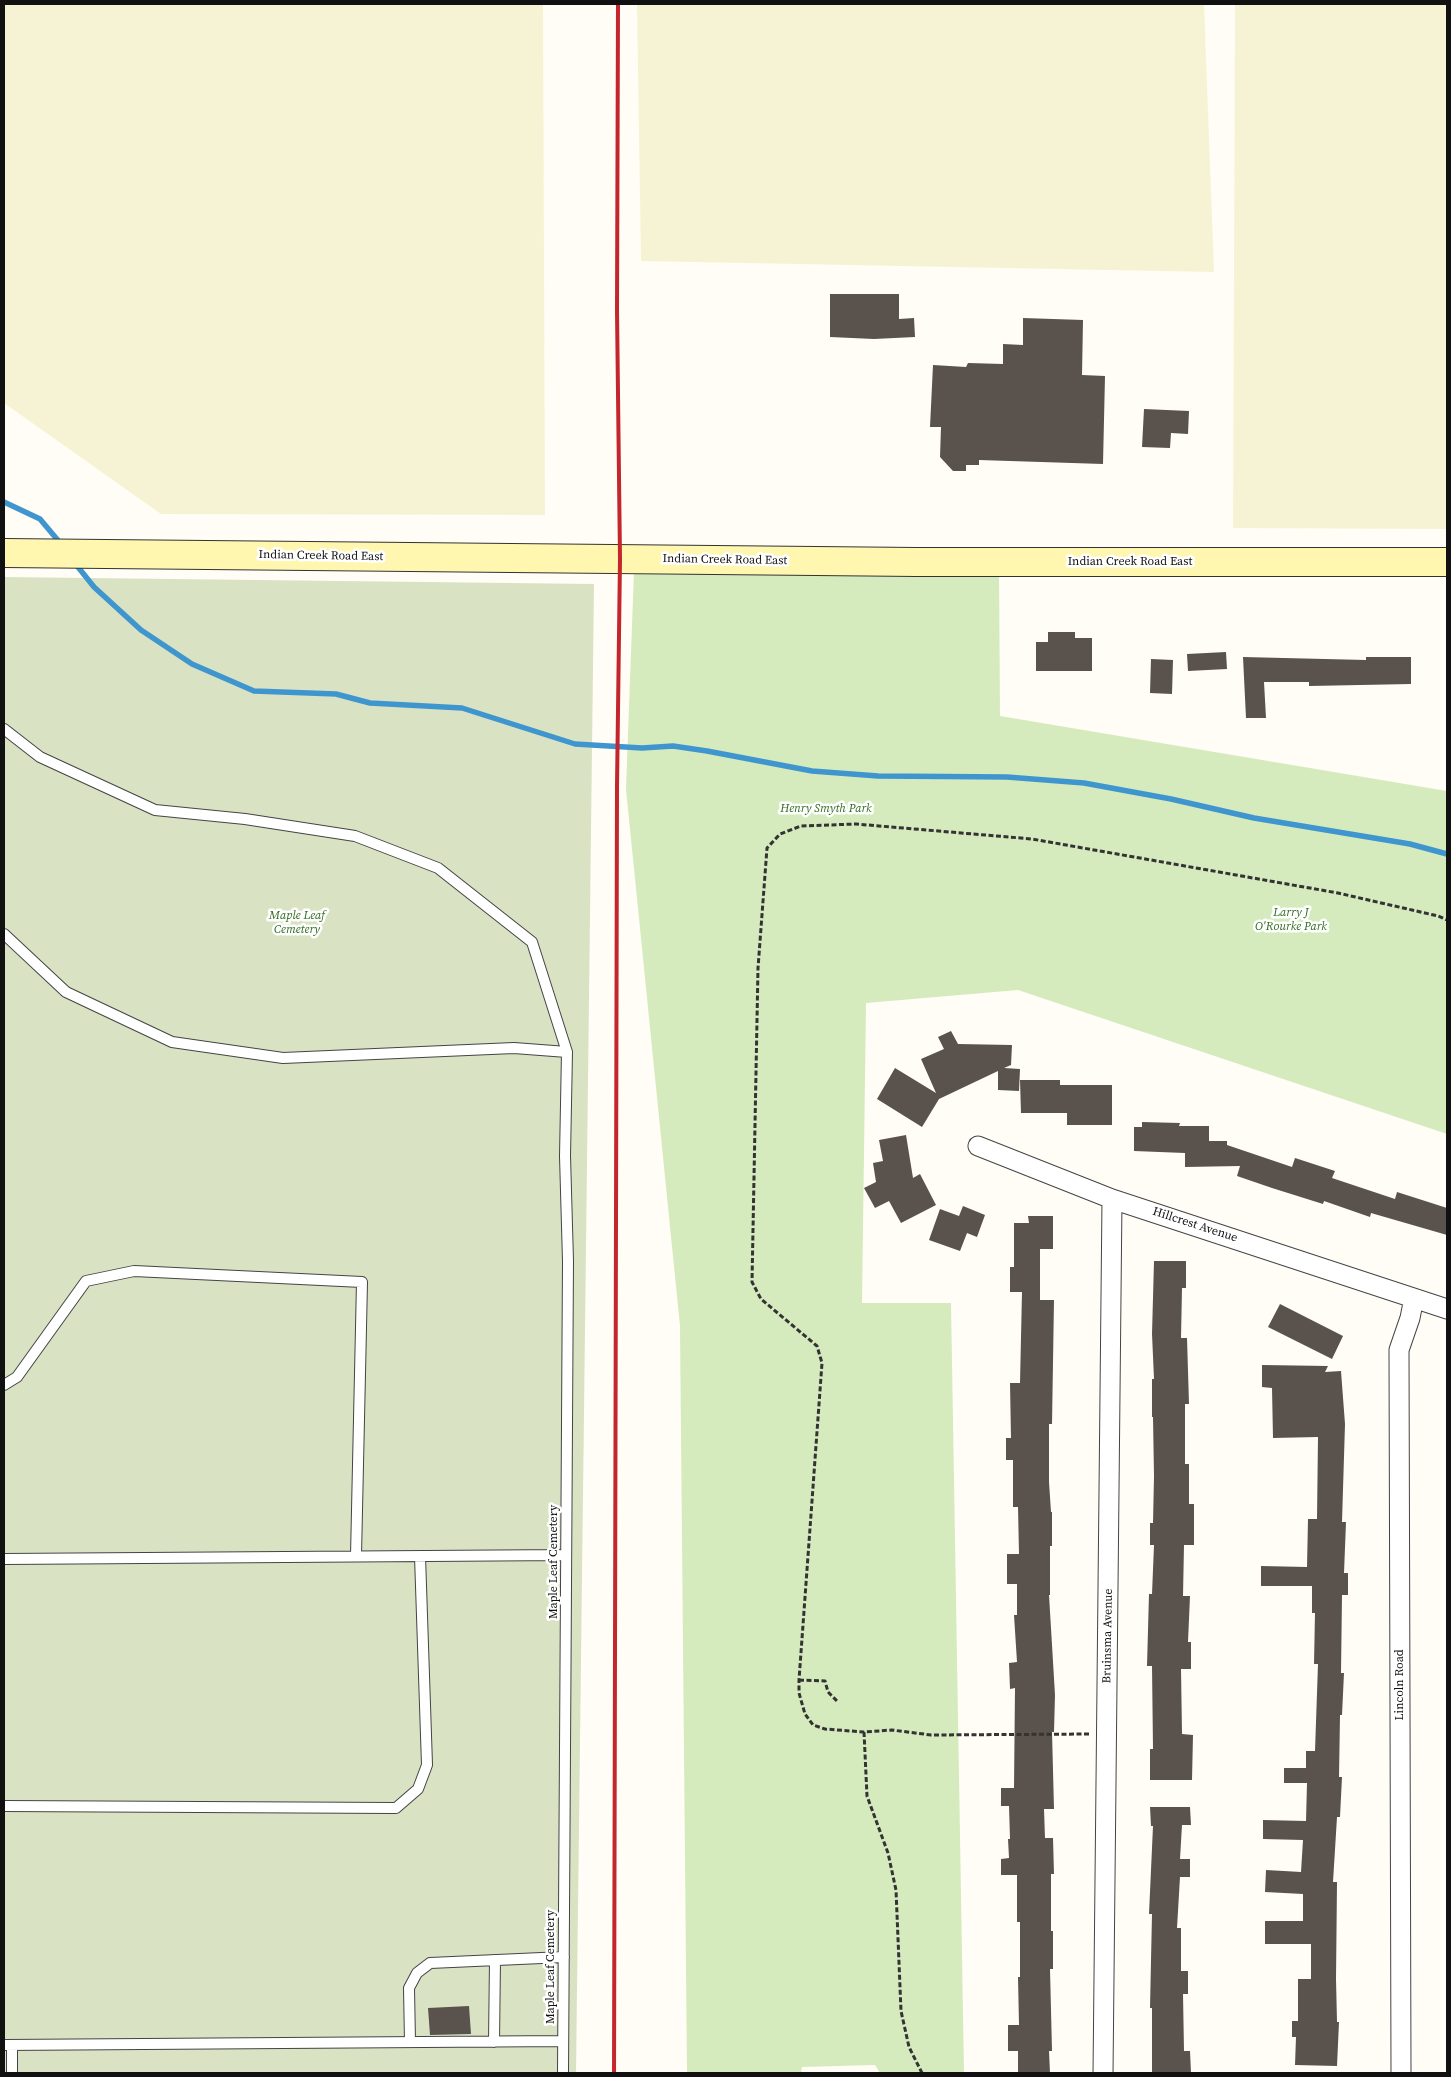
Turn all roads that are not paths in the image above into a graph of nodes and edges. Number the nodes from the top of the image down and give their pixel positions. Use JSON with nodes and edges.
{"nodes":[{"id":1,"x":4,"y":553,"type":"edge"},
{"id":2,"x":1447,"y":562,"type":"edge"},
{"id":3,"x":4,"y":729,"type":"edge"},
{"id":4,"x":4,"y":934,"type":"edge"},
{"id":5,"x":567,"y":1052,"type":"junction"},
{"id":6,"x":978,"y":1146,"type":"dead end"},
{"id":7,"x":1112,"y":1199,"type":"junction"},
{"id":8,"x":1414,"y":1298,"type":"junction"},
{"id":9,"x":1447,"y":1309,"type":"edge"},
{"id":10,"x":4,"y":1385,"type":"edge"},
{"id":11,"x":566,"y":1555,"type":"junction"},
{"id":12,"x":356,"y":1556,"type":"junction"},
{"id":13,"x":420,"y":1556,"type":"junction"},
{"id":14,"x":4,"y":1559,"type":"edge"},
{"id":15,"x":4,"y":1806,"type":"edge"},
{"id":16,"x":564,"y":1957,"type":"junction"},
{"id":17,"x":495,"y":1960,"type":"junction"},
{"id":18,"x":563,"y":2041,"type":"junction"},
{"id":19,"x":410,"y":2042,"type":"junction"},
{"id":20,"x":494,"y":2042,"type":"junction"},
{"id":21,"x":8,"y":2045,"type":"edge"},
{"id":22,"x":12,"y":2073,"type":"edge"},
{"id":23,"x":564,"y":2073,"type":"edge"},
{"id":24,"x":1103,"y":2073,"type":"edge"},
{"id":25,"x":1401,"y":2073,"type":"edge"}],
"edges":[{"from":1,"to":2,"type":"main road","name":"Indian Creek Road East"},
{"from":3,"to":5,"type":"lane","name":"Maple Leaf Cemetery"},
{"from":4,"to":5,"type":"lane"},
{"from":5,"to":11,"type":"lane","name":"Maple Leaf Cemetery"},
{"from":6,"to":7,"type":"street","name":"Hillcrest Avenue"},
{"from":7,"to":8,"type":"street","name":"Hillcrest Avenue"},
{"from":7,"to":24,"type":"street","name":"Bruinsma Avenue"},
{"from":8,"to":9,"type":"street","name":"Hillcrest Avenue"},
{"from":8,"to":25,"type":"street","name":"Lincoln Road"},
{"from":10,"to":12,"type":"lane"},
{"from":11,"to":13,"type":"lane"},
{"from":11,"to":16,"type":"lane","name":"Maple Leaf Cemetery"},
{"from":12,"to":13,"type":"lane"},
{"from":12,"to":14,"type":"lane"},
{"from":13,"to":15,"type":"lane"},
{"from":16,"to":17,"type":"lane"},
{"from":16,"to":18,"type":"lane","name":"Maple Leaf Cemetery"},
{"from":17,"to":19,"type":"lane"},
{"from":17,"to":20,"type":"lane"},
{"from":18,"to":20,"type":"lane"},
{"from":18,"to":23,"type":"lane","name":"Maple Leaf Cemetery"},
{"from":19,"to":20,"type":"lane"},
{"from":19,"to":21,"type":"lane"},
{"from":21,"to":22,"type":"lane"}]}
